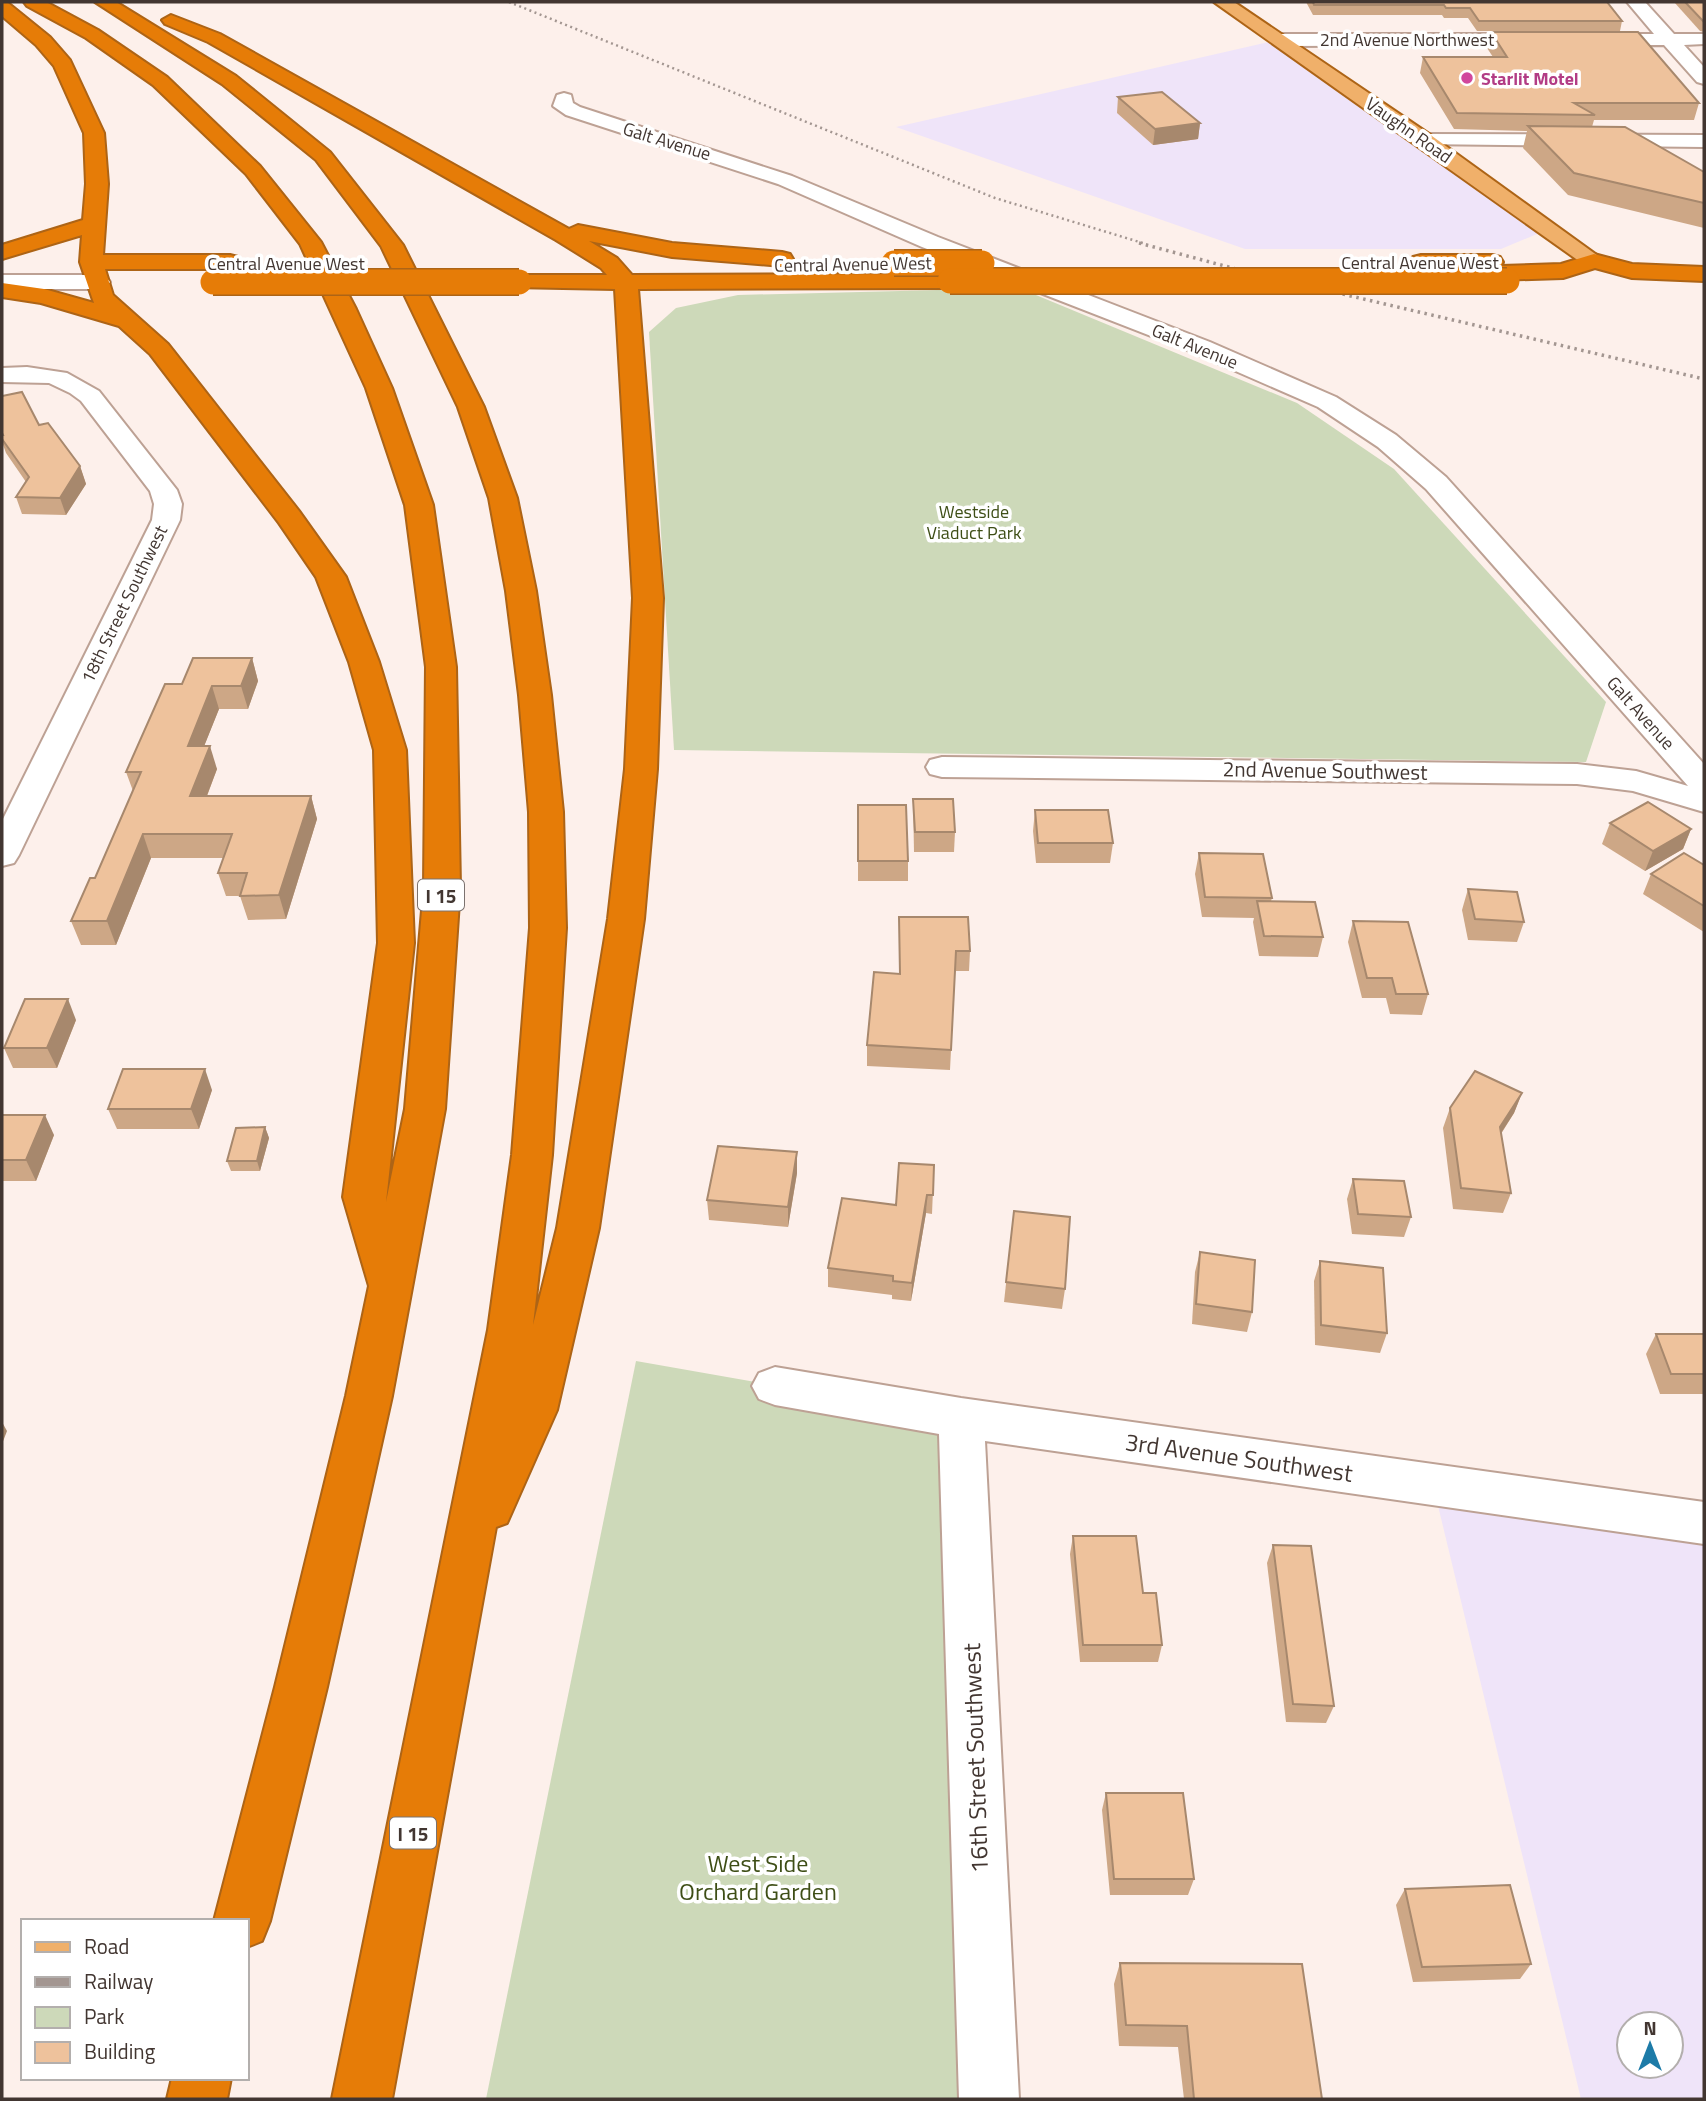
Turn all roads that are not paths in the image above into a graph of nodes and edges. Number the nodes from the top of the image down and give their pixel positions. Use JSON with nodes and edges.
{"nodes":[{"id":1,"x":33,"y":2,"type":"edge"},
{"id":2,"x":104,"y":2,"type":"edge"},
{"id":3,"x":127,"y":2,"type":"edge"},
{"id":4,"x":1223,"y":2,"type":"edge"},
{"id":5,"x":1636,"y":2,"type":"edge"},
{"id":6,"x":2,"y":7,"type":"edge"},
{"id":7,"x":1670,"y":39,"type":"junction"},
{"id":8,"x":1704,"y":39,"type":"edge"},
{"id":9,"x":1278,"y":40,"type":"junction"},
{"id":10,"x":1704,"y":78,"type":"edge"},
{"id":11,"x":564,"y":99,"type":"dead end"},
{"id":12,"x":1425,"y":140,"type":"junction"},
{"id":13,"x":1704,"y":141,"type":"edge"},
{"id":14,"x":495,"y":199,"type":"junction"},
{"id":15,"x":93,"y":223,"type":"junction"},
{"id":16,"x":2,"y":252,"type":"edge"},
{"id":17,"x":1594,"y":261,"type":"junction"},
{"id":18,"x":1704,"y":262,"type":"edge"},
{"id":19,"x":2,"y":263,"type":"edge"},
{"id":20,"x":836,"y":264,"type":"junction"},
{"id":21,"x":95,"y":272,"type":"junction"},
{"id":22,"x":513,"y":273,"type":"junction"},
{"id":23,"x":618,"y":273,"type":"junction"},
{"id":24,"x":1704,"y":274,"type":"edge"},
{"id":25,"x":1498,"y":277,"type":"junction"},
{"id":26,"x":1704,"y":281,"type":"edge"},
{"id":27,"x":2,"y":282,"type":"edge"},
{"id":28,"x":768,"y":282,"type":"junction"},
{"id":29,"x":2,"y":290,"type":"edge"},
{"id":30,"x":130,"y":321,"type":"junction"},
{"id":31,"x":633,"y":355,"type":"junction"},
{"id":32,"x":2,"y":376,"type":"edge"},
{"id":33,"x":942,"y":767,"type":"dead end"},
{"id":34,"x":1704,"y":784,"type":"edge"},
{"id":35,"x":1704,"y":802,"type":"edge"},
{"id":36,"x":2,"y":855,"type":"edge"},
{"id":37,"x":391,"y":1289,"type":"junction"},
{"id":38,"x":775,"y":1386,"type":"dead end"},
{"id":39,"x":961,"y":1418,"type":"junction"},
{"id":40,"x":1704,"y":1523,"type":"edge"},
{"id":41,"x":463,"y":1566,"type":"junction"},
{"id":42,"x":243,"y":1919,"type":"edge"},
{"id":43,"x":202,"y":2080,"type":"edge"},
{"id":44,"x":197,"y":2099,"type":"edge"},
{"id":45,"x":362,"y":2099,"type":"edge"},
{"id":46,"x":989,"y":2099,"type":"edge"}],
"edges":[{"from":1,"to":37,"type":"highway","number":"I 15"},
{"from":2,"to":41,"type":"highway","number":"I 15"},
{"from":3,"to":14,"type":"highway"},
{"from":4,"to":9,"type":"main road","name":"Vaughn Road"},
{"from":5,"to":7,"type":"street"},
{"from":6,"to":15,"type":"highway"},
{"from":7,"to":8,"type":"street","name":"2nd Avenue Northwest"},
{"from":7,"to":9,"type":"street","name":"2nd Avenue Northwest"},
{"from":7,"to":10,"type":"street"},
{"from":9,"to":12,"type":"main road","name":"Vaughn Road"},
{"from":11,"to":34,"type":"street","name":"Galt Avenue"},
{"from":12,"to":13,"type":"street"},
{"from":12,"to":17,"type":"main road","name":"Vaughn Road"},
{"from":14,"to":20,"type":"highway"},
{"from":14,"to":23,"type":"highway"},
{"from":15,"to":16,"type":"highway"},
{"from":15,"to":21,"type":"highway"},
{"from":17,"to":18,"type":"highway","name":"Central Avenue West"},
{"from":17,"to":20,"type":"highway","name":"Central Avenue West","bridge":true},
{"from":17,"to":24,"type":"highway"},
{"from":17,"to":25,"type":"highway"},
{"from":19,"to":21,"type":"street","name":"Central Avenue West"},
{"from":20,"to":23,"type":"highway","name":"Central Avenue West"},
{"from":21,"to":22,"type":"highway","name":"Central Avenue West","bridge":true},
{"from":21,"to":22,"type":"highway","name":"Central Avenue West"},
{"from":21,"to":27,"type":"street","name":"Central Avenue West"},
{"from":21,"to":30,"type":"highway"},
{"from":22,"to":23,"type":"highway","name":"Central Avenue West"},
{"from":23,"to":28,"type":"highway","name":"Central Avenue West"},
{"from":23,"to":31,"type":"highway"},
{"from":25,"to":26,"type":"highway","name":"Central Avenue West"},
{"from":25,"to":28,"type":"highway","name":"Central Avenue West","bridge":true},
{"from":28,"to":31,"type":"highway"},
{"from":29,"to":30,"type":"highway"},
{"from":30,"to":37,"type":"highway"},
{"from":31,"to":41,"type":"highway"},
{"from":32,"to":36,"type":"street","name":"18th Street Southwest"},
{"from":33,"to":35,"type":"street","name":"2nd Avenue Southwest"},
{"from":37,"to":42,"type":"highway","number":"I 15"},
{"from":38,"to":39,"type":"street","name":"3rd Avenue Southwest"},
{"from":39,"to":40,"type":"street","name":"3rd Avenue Southwest"},
{"from":39,"to":46,"type":"street","name":"16th Street Southwest"},
{"from":41,"to":45,"type":"highway","number":"I 15"},
{"from":43,"to":44,"type":"highway"}]}
